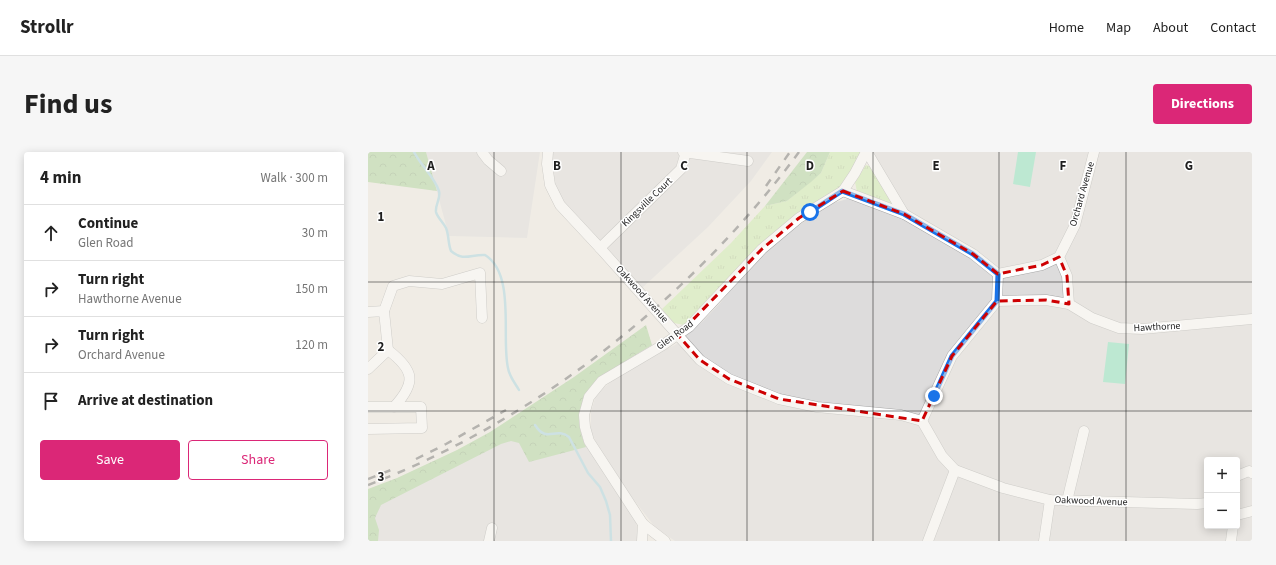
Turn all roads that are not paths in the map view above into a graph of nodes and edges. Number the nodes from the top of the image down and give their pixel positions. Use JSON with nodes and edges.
{"nodes":[{"id":1,"x":482,"y":152,"type":"edge"},
{"id":2,"x":548,"y":152,"type":"edge"},
{"id":3,"x":683,"y":152,"type":"edge"},
{"id":4,"x":686,"y":152,"type":"edge"},
{"id":5,"x":866,"y":152,"type":"edge"},
{"id":6,"x":1094,"y":152,"type":"edge"},
{"id":7,"x":748,"y":161,"type":"dead end"},
{"id":8,"x":501,"y":171,"type":"dead end"},
{"id":9,"x":842,"y":191,"type":"junction"},
{"id":10,"x":904,"y":214,"type":"junction"},
{"id":11,"x":600,"y":248,"type":"junction"},
{"id":12,"x":1059,"y":257,"type":"junction"},
{"id":13,"x":998,"y":274,"type":"junction"},
{"id":14,"x":997,"y":301,"type":"junction"},
{"id":15,"x":1069,"y":304,"type":"junction"},
{"id":16,"x":384,"y":311,"type":"junction"},
{"id":17,"x":368,"y":312,"type":"edge"},
{"id":18,"x":482,"y":318,"type":"dead end"},
{"id":19,"x":1252,"y":319,"type":"edge"},
{"id":20,"x":678,"y":335,"type":"junction"},
{"id":21,"x":388,"y":350,"type":"junction"},
{"id":22,"x":368,"y":369,"type":"edge"},
{"id":23,"x":368,"y":407,"type":"edge"},
{"id":24,"x":394,"y":407,"type":"junction"},
{"id":25,"x":922,"y":421,"type":"junction"},
{"id":26,"x":368,"y":429,"type":"edge"},
{"id":27,"x":1084,"y":431,"type":"dead end"},
{"id":28,"x":1251,"y":469,"type":"edge"},
{"id":29,"x":955,"y":470,"type":"junction"},
{"id":30,"x":1240,"y":474,"type":"edge"},
{"id":31,"x":1050,"y":500,"type":"junction"},
{"id":32,"x":1067,"y":501,"type":"junction"},
{"id":33,"x":1204,"y":503,"type":"edge"},
{"id":34,"x":1252,"y":510,"type":"edge"},
{"id":35,"x":1240,"y":515,"type":"edge"},
{"id":36,"x":643,"y":524,"type":"junction"},
{"id":37,"x":492,"y":528,"type":"dead end"},
{"id":38,"x":1233,"y":529,"type":"edge"},
{"id":39,"x":489,"y":541,"type":"edge"},
{"id":40,"x":642,"y":541,"type":"edge"},
{"id":41,"x":665,"y":541,"type":"edge"},
{"id":42,"x":928,"y":541,"type":"edge"},
{"id":43,"x":1044,"y":541,"type":"edge"},
{"id":44,"x":1231,"y":541,"type":"edge"}],
"edges":[{"from":1,"to":8,"type":"street"},
{"from":2,"to":11,"type":"street","name":"Oakwood Avenue"},
{"from":3,"to":4,"type":"street"},
{"from":4,"to":7,"type":"street"},
{"from":4,"to":11,"type":"street","name":"Kingsville Court"},
{"from":5,"to":9,"type":"street","name":"Glen Road"},
{"from":5,"to":10,"type":"street"},
{"from":6,"to":12,"type":"street","name":"Orchard Avenue"},
{"from":9,"to":10,"type":"street"},
{"from":9,"to":20,"type":"street","name":"Glen Road"},
{"from":10,"to":13,"type":"street"},
{"from":11,"to":20,"type":"street","name":"Oakwood Avenue"},
{"from":12,"to":13,"type":"street"},
{"from":12,"to":15,"type":"street"},
{"from":13,"to":14,"type":"street"},
{"from":14,"to":15,"type":"street","name":"Hawthorne"},
{"from":14,"to":25,"type":"street"},
{"from":15,"to":19,"type":"street","name":"Hawthorne"},
{"from":16,"to":17,"type":"street"},
{"from":16,"to":18,"type":"street"},
{"from":16,"to":21,"type":"street"},
{"from":20,"to":25,"type":"street","name":"Oakwood Avenue"},
{"from":20,"to":36,"type":"street","name":"Glen Road"},
{"from":21,"to":22,"type":"street"},
{"from":21,"to":24,"type":"street"},
{"from":23,"to":24,"type":"street"},
{"from":24,"to":26,"type":"street"},
{"from":25,"to":29,"type":"street"},
{"from":27,"to":32,"type":"street"},
{"from":28,"to":30,"type":"street"},
{"from":29,"to":31,"type":"street","name":"Oakwood Avenue"},
{"from":29,"to":42,"type":"street"},
{"from":31,"to":32,"type":"street","name":"Oakwood Avenue"},
{"from":31,"to":43,"type":"street"},
{"from":32,"to":33,"type":"street","name":"Oakwood Avenue"},
{"from":34,"to":35,"type":"street"},
{"from":36,"to":40,"type":"street"},
{"from":36,"to":41,"type":"street","name":"Glen Road"},
{"from":37,"to":39,"type":"street"},
{"from":38,"to":44,"type":"street"}]}
